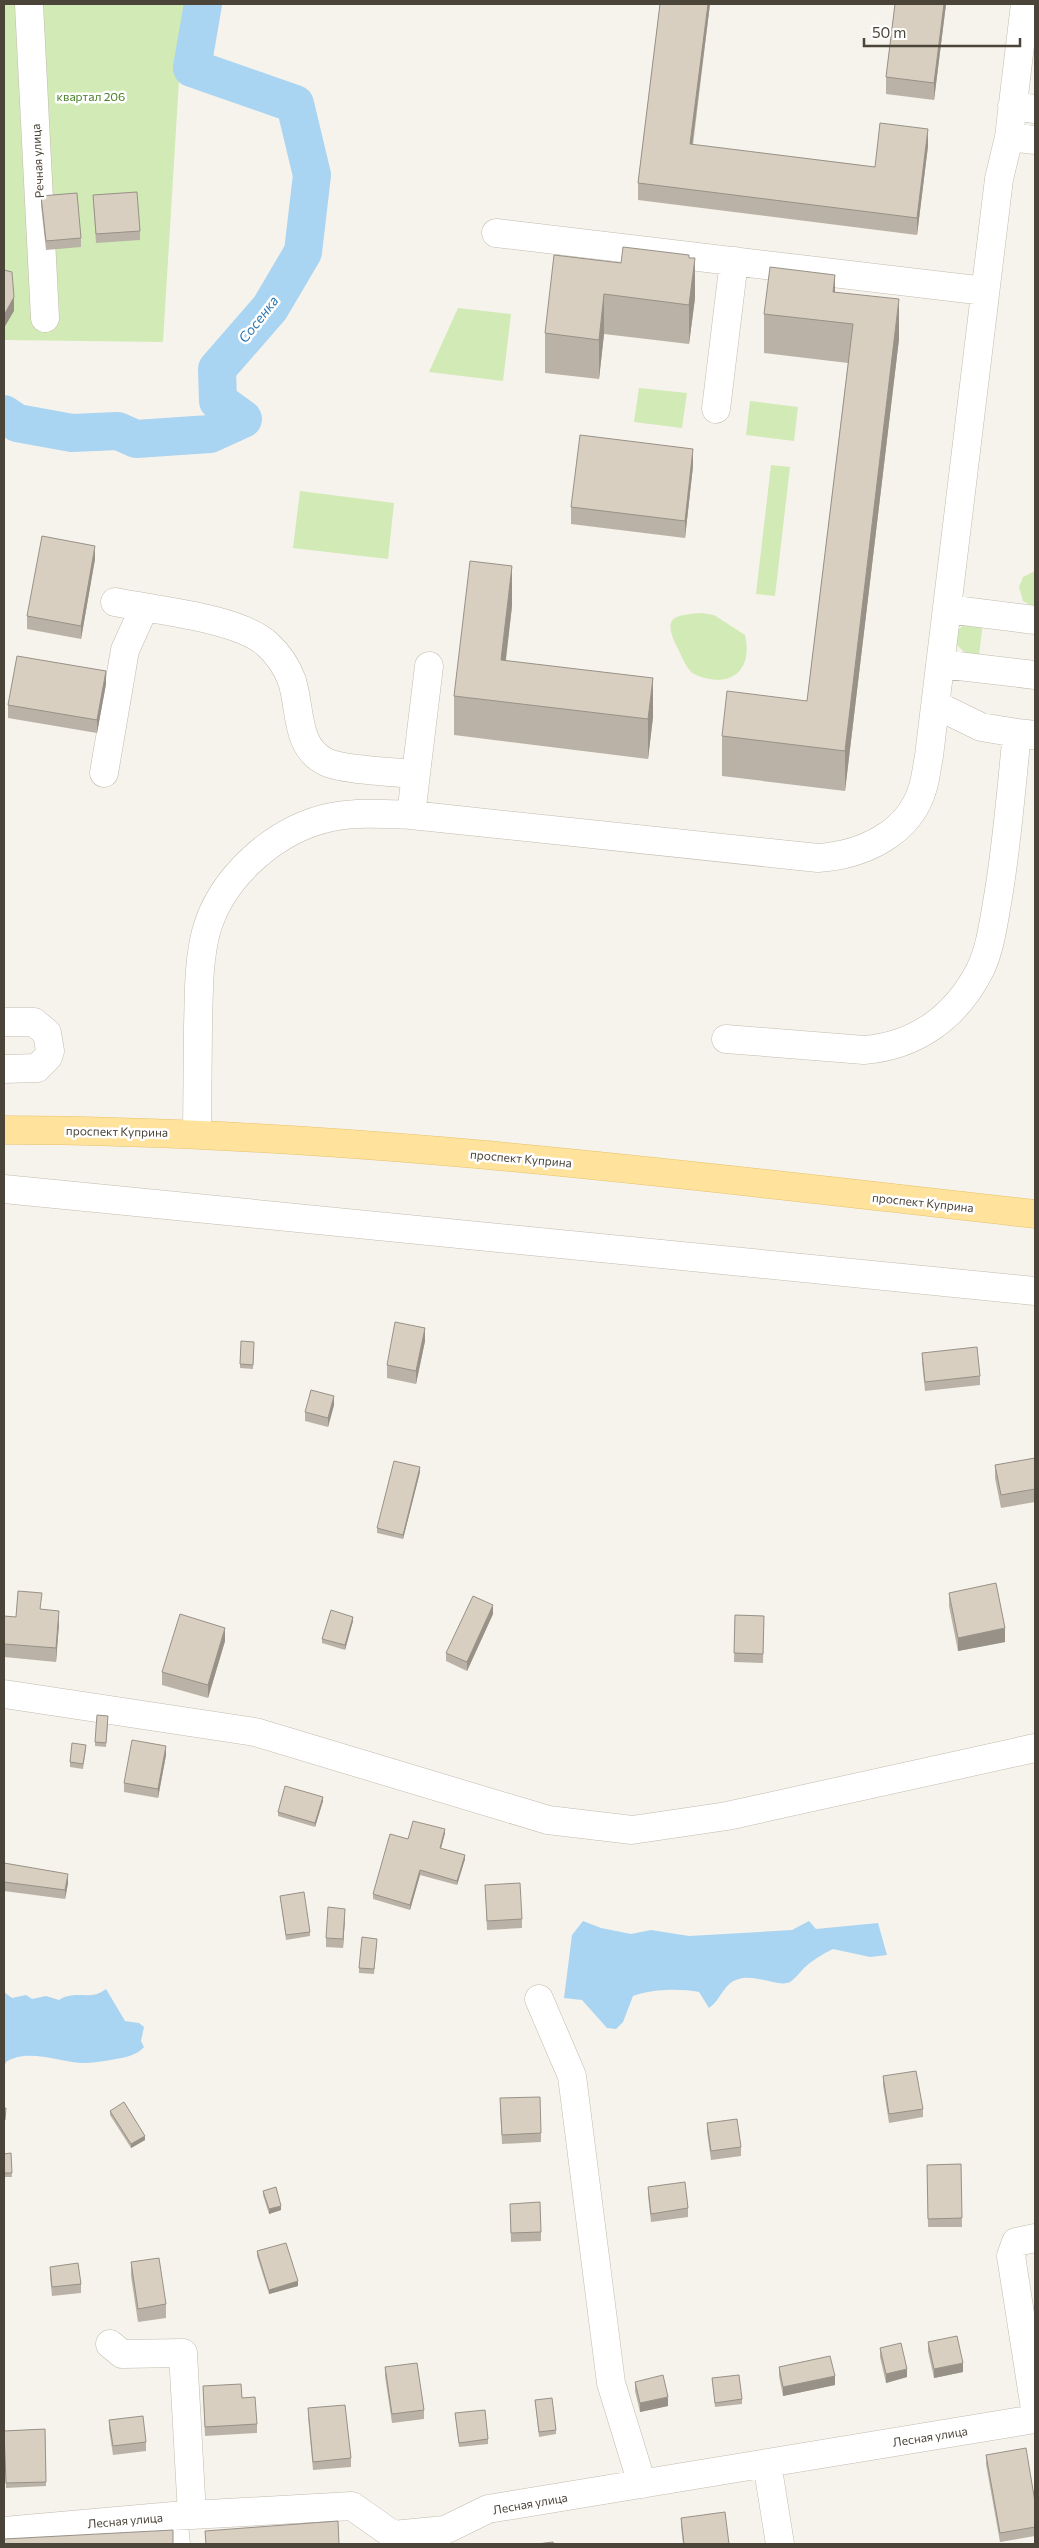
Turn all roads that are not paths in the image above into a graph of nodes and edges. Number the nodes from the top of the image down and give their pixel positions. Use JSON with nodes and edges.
{"nodes":[{"id":1,"x":29,"y":4,"type":"edge"},
{"id":2,"x":1025,"y":4,"type":"edge"},
{"id":3,"x":1024,"y":108,"type":"edge"},
{"id":4,"x":1008,"y":137,"type":"junction"},
{"id":5,"x":1035,"y":140,"type":"edge"},
{"id":6,"x":496,"y":233,"type":"dead end"},
{"id":7,"x":734,"y":261,"type":"junction"},
{"id":8,"x":986,"y":291,"type":"junction"},
{"id":9,"x":45,"y":318,"type":"dead end"},
{"id":10,"x":716,"y":409,"type":"dead end"},
{"id":11,"x":115,"y":602,"type":"dead end"},
{"id":12,"x":144,"y":608,"type":"junction"},
{"id":13,"x":947,"y":609,"type":"junction"},
{"id":14,"x":1035,"y":620,"type":"edge"},
{"id":15,"x":941,"y":664,"type":"junction"},
{"id":16,"x":429,"y":666,"type":"dead end"},
{"id":17,"x":1035,"y":675,"type":"edge"},
{"id":18,"x":936,"y":705,"type":"junction"},
{"id":19,"x":1026,"y":734,"type":"edge"},
{"id":20,"x":104,"y":773,"type":"dead end"},
{"id":21,"x":416,"y":774,"type":"junction"},
{"id":22,"x":411,"y":815,"type":"junction"},
{"id":23,"x":4,"y":1022,"type":"edge"},
{"id":24,"x":726,"y":1039,"type":"dead end"},
{"id":25,"x":4,"y":1069,"type":"edge"},
{"id":26,"x":4,"y":1130,"type":"edge"},
{"id":27,"x":196,"y":1133,"type":"junction"},
{"id":28,"x":4,"y":1189,"type":"edge"},
{"id":29,"x":1035,"y":1214,"type":"edge"},
{"id":30,"x":1035,"y":1291,"type":"edge"},
{"id":31,"x":4,"y":1694,"type":"edge"},
{"id":32,"x":1035,"y":1748,"type":"edge"},
{"id":33,"x":539,"y":1999,"type":"dead end"},
{"id":34,"x":1035,"y":2238,"type":"edge"},
{"id":35,"x":110,"y":2344,"type":"dead end"},
{"id":36,"x":1035,"y":2409,"type":"edge"},
{"id":37,"x":1035,"y":2419,"type":"edge"},
{"id":38,"x":767,"y":2463,"type":"junction"},
{"id":39,"x":642,"y":2484,"type":"junction"},
{"id":40,"x":182,"y":2516,"type":"junction"},
{"id":41,"x":4,"y":2531,"type":"edge"},
{"id":42,"x":447,"y":2537,"type":"edge"},
{"id":43,"x":176,"y":2544,"type":"edge"},
{"id":44,"x":780,"y":2544,"type":"edge"}],
"edges":[{"from":1,"to":9,"type":"street","name":"Речная улица"},
{"from":2,"to":3,"type":"street"},
{"from":3,"to":4,"type":"street"},
{"from":4,"to":5,"type":"street"},
{"from":4,"to":8,"type":"street"},
{"from":6,"to":7,"type":"street"},
{"from":7,"to":8,"type":"street"},
{"from":7,"to":10,"type":"street"},
{"from":8,"to":13,"type":"street"},
{"from":11,"to":12,"type":"street"},
{"from":12,"to":20,"type":"street"},
{"from":12,"to":21,"type":"street"},
{"from":13,"to":14,"type":"street"},
{"from":13,"to":15,"type":"street"},
{"from":15,"to":17,"type":"street"},
{"from":15,"to":18,"type":"street"},
{"from":16,"to":21,"type":"street"},
{"from":18,"to":19,"type":"street"},
{"from":18,"to":22,"type":"street"},
{"from":19,"to":24,"type":"street"},
{"from":21,"to":22,"type":"street"},
{"from":22,"to":27,"type":"street"},
{"from":23,"to":25,"type":"street"},
{"from":26,"to":27,"type":"main road","name":"проспект Куприна"},
{"from":27,"to":29,"type":"main road","name":"проспект Куприна"},
{"from":28,"to":30,"type":"street"},
{"from":31,"to":32,"type":"street"},
{"from":33,"to":39,"type":"street"},
{"from":34,"to":36,"type":"street"},
{"from":35,"to":40,"type":"street"},
{"from":37,"to":38,"type":"street","name":"Лесная улица"},
{"from":38,"to":39,"type":"street","name":"Лесная улица"},
{"from":38,"to":44,"type":"street"},
{"from":39,"to":42,"type":"street","name":"Лесная улица"},
{"from":40,"to":41,"type":"street","name":"Лесная улица"},
{"from":40,"to":42,"type":"street","name":"Лесная улица"},
{"from":40,"to":43,"type":"street"}]}
